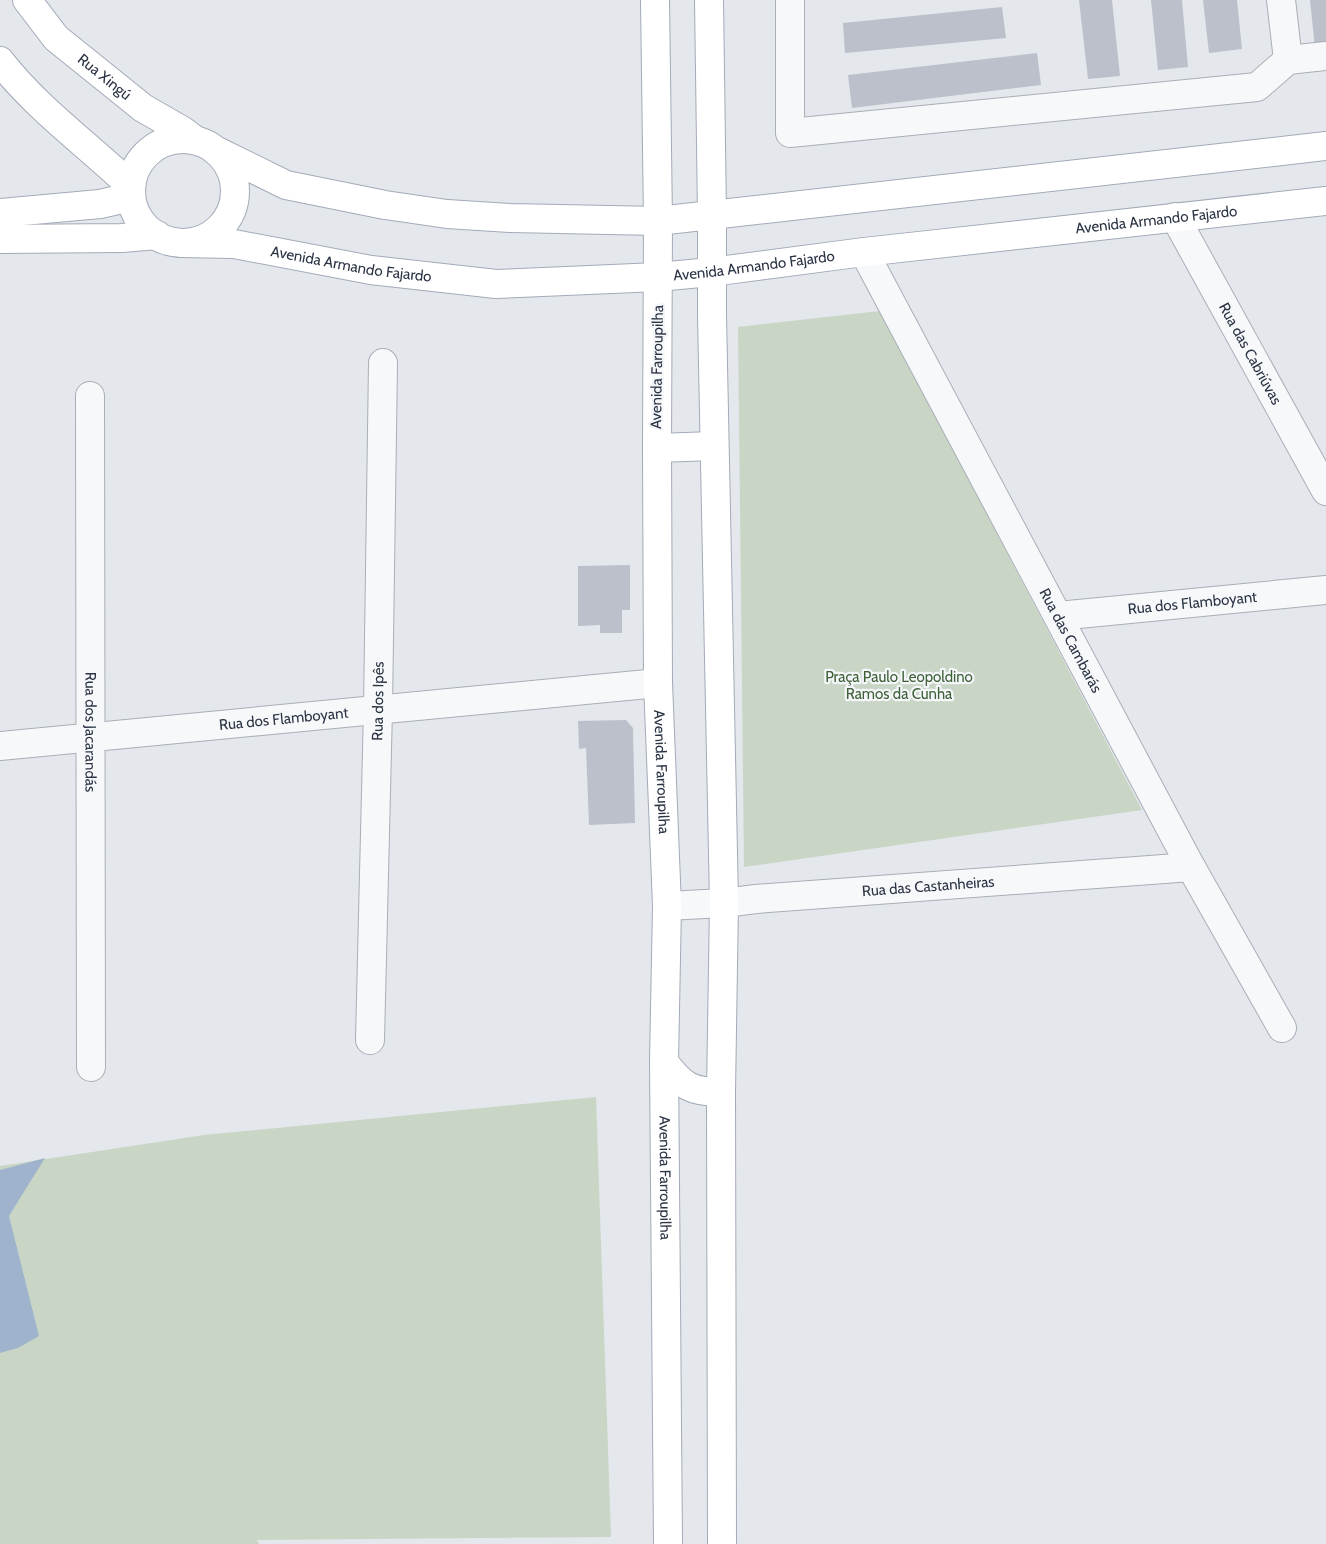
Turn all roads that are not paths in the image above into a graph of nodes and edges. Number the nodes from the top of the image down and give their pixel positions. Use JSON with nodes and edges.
{"nodes":[{"id":1,"x":27,"y":0,"type":"edge"},
{"id":2,"x":655,"y":0,"type":"edge"},
{"id":3,"x":709,"y":0,"type":"edge"},
{"id":4,"x":790,"y":0,"type":"edge"},
{"id":5,"x":1281,"y":0,"type":"edge"},
{"id":6,"x":1326,"y":56,"type":"edge"},
{"id":7,"x":1288,"y":60,"type":"junction"},
{"id":8,"x":0,"y":61,"type":"edge"},
{"id":9,"x":206,"y":146,"type":"junction"},
{"id":10,"x":1326,"y":146,"type":"edge"},
{"id":11,"x":132,"y":190,"type":"junction"},
{"id":12,"x":1326,"y":201,"type":"edge"},
{"id":13,"x":0,"y":213,"type":"edge"},
{"id":14,"x":712,"y":215,"type":"junction"},
{"id":15,"x":1175,"y":217,"type":"junction"},
{"id":16,"x":658,"y":220,"type":"junction"},
{"id":17,"x":169,"y":239,"type":"junction"},
{"id":18,"x":0,"y":240,"type":"edge"},
{"id":19,"x":864,"y":252,"type":"junction"},
{"id":20,"x":711,"y":272,"type":"junction"},
{"id":21,"x":658,"y":277,"type":"junction"},
{"id":22,"x":383,"y":363,"type":"dead end"},
{"id":23,"x":90,"y":396,"type":"dead end"},
{"id":24,"x":714,"y":446,"type":"junction"},
{"id":25,"x":657,"y":448,"type":"junction"},
{"id":26,"x":1326,"y":491,"type":"edge"},
{"id":27,"x":1326,"y":590,"type":"edge"},
{"id":28,"x":1058,"y":616,"type":"junction"},
{"id":29,"x":658,"y":683,"type":"junction"},
{"id":30,"x":378,"y":709,"type":"junction"},
{"id":31,"x":90,"y":737,"type":"junction"},
{"id":32,"x":0,"y":746,"type":"edge"},
{"id":33,"x":1191,"y":868,"type":"junction"},
{"id":34,"x":724,"y":903,"type":"junction"},
{"id":35,"x":667,"y":906,"type":"junction"},
{"id":36,"x":1282,"y":1028,"type":"dead end"},
{"id":37,"x":370,"y":1040,"type":"dead end"},
{"id":38,"x":664,"y":1062,"type":"junction"},
{"id":39,"x":91,"y":1067,"type":"dead end"},
{"id":40,"x":721,"y":1092,"type":"junction"},
{"id":41,"x":668,"y":1544,"type":"edge"},
{"id":42,"x":722,"y":1544,"type":"edge"}],
"edges":[{"from":1,"to":9,"type":"main road","name":"Rua Xingú"},
{"from":2,"to":16,"type":"main road","name":"Avenida Farroupilha"},
{"from":3,"to":14,"type":"main road"},
{"from":4,"to":7,"type":"street"},
{"from":5,"to":7,"type":"street"},
{"from":6,"to":7,"type":"street"},
{"from":8,"to":11,"type":"main road"},
{"from":9,"to":11,"type":"main road"},
{"from":9,"to":16,"type":"main road"},
{"from":9,"to":17,"type":"main road"},
{"from":10,"to":14,"type":"main road"},
{"from":11,"to":13,"type":"main road"},
{"from":11,"to":17,"type":"main road"},
{"from":12,"to":15,"type":"main road","name":"Avenida Armando Fajardo"},
{"from":14,"to":16,"type":"main road"},
{"from":14,"to":20,"type":"main road"},
{"from":15,"to":19,"type":"main road","name":"Avenida Armando Fajardo"},
{"from":15,"to":26,"type":"street","name":"Rua das Cabriúvas"},
{"from":16,"to":21,"type":"main road","name":"Avenida Farroupilha"},
{"from":17,"to":18,"type":"main road","name":"Avenida Armando Fajardo"},
{"from":17,"to":21,"type":"main road","name":"Avenida Armando Fajardo"},
{"from":19,"to":20,"type":"main road","name":"Avenida Armando Fajardo"},
{"from":19,"to":28,"type":"street","name":"Rua das Cambarás"},
{"from":20,"to":21,"type":"main road","name":"Avenida Armando Fajardo"},
{"from":20,"to":24,"type":"main road"},
{"from":21,"to":25,"type":"main road","name":"Avenida Farroupilha"},
{"from":22,"to":30,"type":"street","name":"Rua dos Ipês"},
{"from":23,"to":31,"type":"street","name":"Rua dos Jacarandás"},
{"from":24,"to":25,"type":"main road"},
{"from":24,"to":34,"type":"main road"},
{"from":25,"to":29,"type":"main road","name":"Avenida Farroupilha"},
{"from":27,"to":28,"type":"street","name":"Rua dos Flamboyant"},
{"from":28,"to":33,"type":"street","name":"Rua das Cambarás"},
{"from":29,"to":30,"type":"street","name":"Rua dos Flamboyant"},
{"from":29,"to":35,"type":"main road","name":"Avenida Farroupilha"},
{"from":30,"to":31,"type":"street","name":"Rua dos Flamboyant"},
{"from":30,"to":37,"type":"street","name":"Rua dos Ipês"},
{"from":31,"to":32,"type":"street","name":"Rua dos Flamboyant"},
{"from":31,"to":39,"type":"street","name":"Rua dos Jacarandás"},
{"from":33,"to":34,"type":"street","name":"Rua das Castanheiras"},
{"from":33,"to":36,"type":"street","name":"Rua das Cambarás"},
{"from":34,"to":35,"type":"street","name":"Rua das Castanheiras"},
{"from":34,"to":40,"type":"main road"},
{"from":35,"to":38,"type":"main road","name":"Avenida Farroupilha"},
{"from":38,"to":40,"type":"main road"},
{"from":38,"to":41,"type":"main road","name":"Avenida Farroupilha"},
{"from":40,"to":42,"type":"main road"}]}
